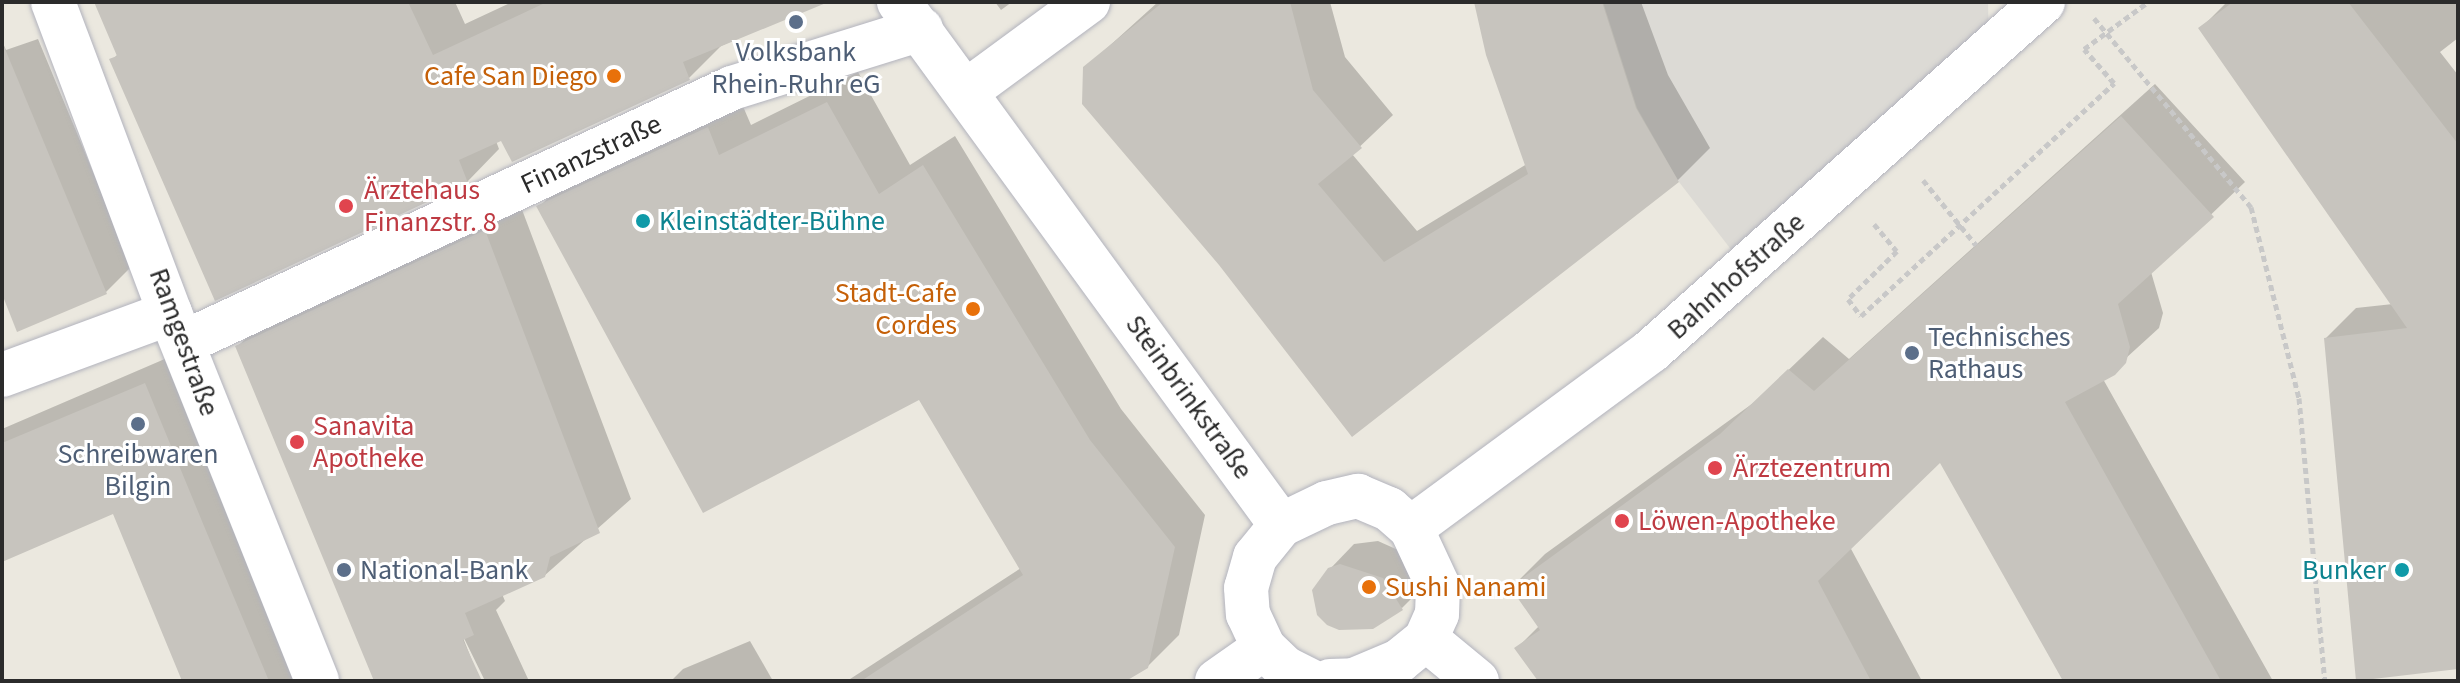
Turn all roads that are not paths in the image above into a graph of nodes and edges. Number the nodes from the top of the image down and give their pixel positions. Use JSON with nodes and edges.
{"nodes":[{"id":1,"x":53,"y":2,"type":"edge"},
{"id":2,"x":1088,"y":2,"type":"edge"},
{"id":3,"x":2043,"y":2,"type":"edge"},
{"id":4,"x":910,"y":15,"type":"edge"},
{"id":5,"x":968,"y":90,"type":"junction"},
{"id":6,"x":176,"y":328,"type":"junction"},
{"id":7,"x":2,"y":375,"type":"edge"},
{"id":8,"x":1281,"y":525,"type":"junction"},
{"id":9,"x":1411,"y":528,"type":"junction"},
{"id":10,"x":1426,"y":639,"type":"junction"},
{"id":11,"x":1264,"y":648,"type":"junction"},
{"id":12,"x":317,"y":681,"type":"edge"},
{"id":13,"x":1217,"y":681,"type":"edge"},
{"id":14,"x":1311,"y":681,"type":"edge"},
{"id":15,"x":1330,"y":681,"type":"edge"},
{"id":16,"x":1477,"y":681,"type":"edge"}],
"edges":[{"from":1,"to":6,"type":"street","name":"Ramgestraße"},
{"from":2,"to":5,"type":"street"},
{"from":3,"to":9,"type":"street","name":"Bahnhofstraße"},
{"from":4,"to":5,"type":"street","name":"Steinbrinkstraße"},
{"from":4,"to":6,"type":"street","name":"Finanzstraße"},
{"from":5,"to":8,"type":"street","name":"Steinbrinkstraße"},
{"from":6,"to":7,"type":"street","name":"Finanzstraße"},
{"from":6,"to":12,"type":"street","name":"Ramgestraße"},
{"from":8,"to":9,"type":"street"},
{"from":8,"to":11,"type":"street"},
{"from":9,"to":10,"type":"street"},
{"from":10,"to":15,"type":"street"},
{"from":10,"to":16,"type":"street"},
{"from":11,"to":13,"type":"street"},
{"from":11,"to":14,"type":"street"}]}
